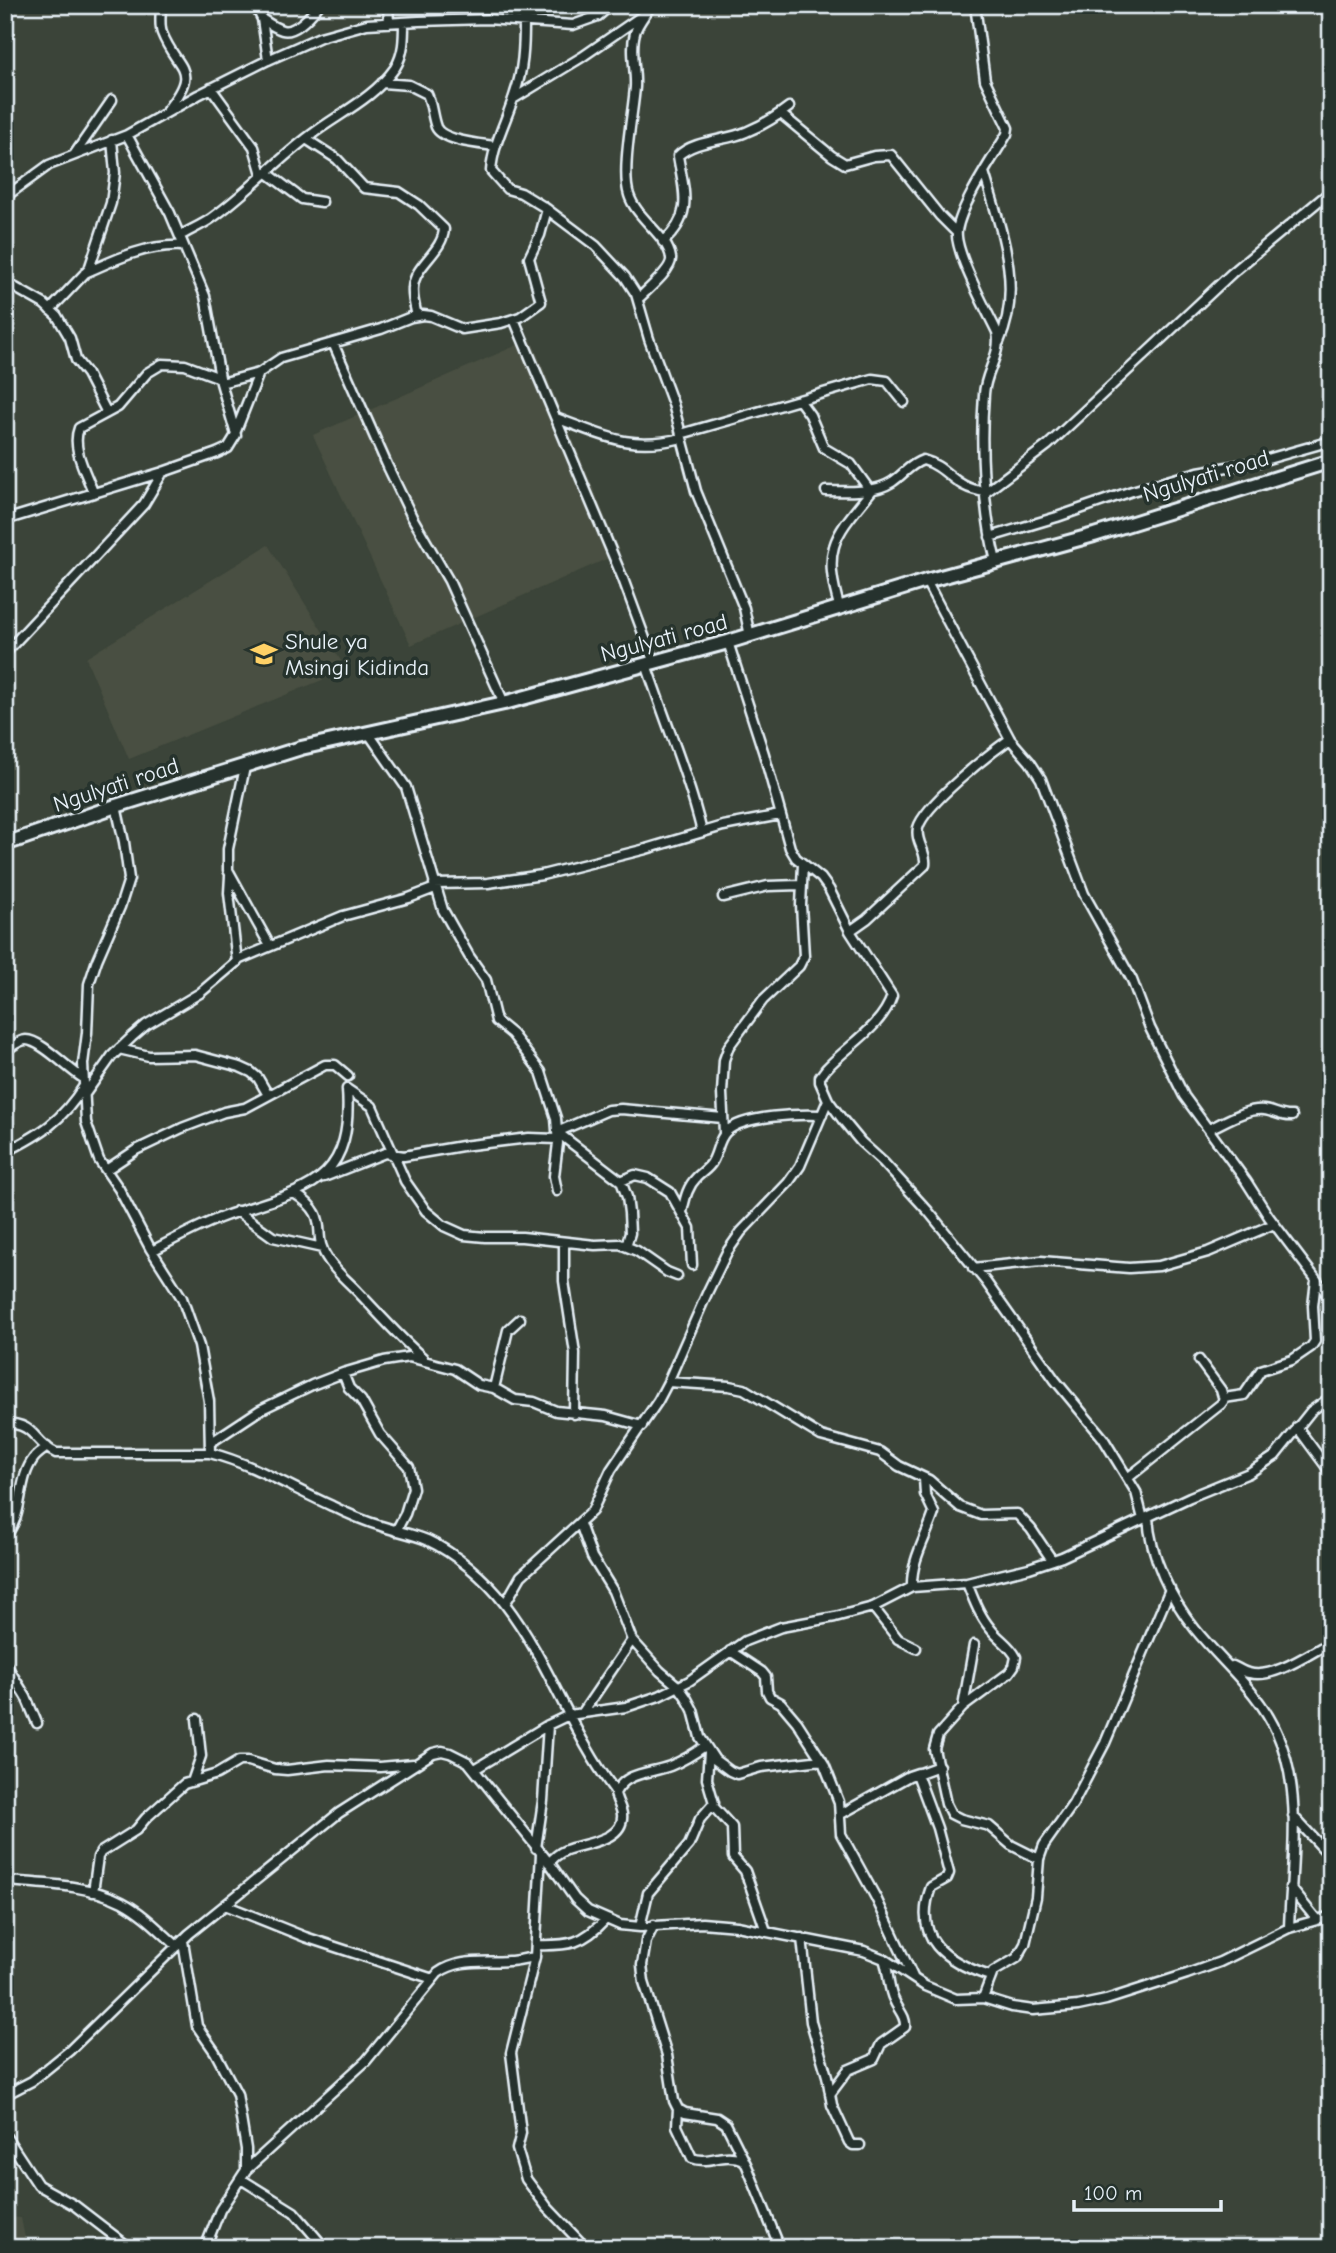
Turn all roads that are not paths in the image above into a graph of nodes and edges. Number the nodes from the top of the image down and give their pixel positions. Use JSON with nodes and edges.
{"nodes":[{"id":1,"x":161,"y":5,"type":"edge"},
{"id":2,"x":255,"y":5,"type":"edge"},
{"id":3,"x":319,"y":5,"type":"edge"},
{"id":4,"x":388,"y":5,"type":"edge"},
{"id":5,"x":611,"y":5,"type":"edge"},
{"id":6,"x":975,"y":5,"type":"edge"},
{"id":7,"x":649,"y":9,"type":"edge"},
{"id":8,"x":262,"y":19,"type":"junction"},
{"id":9,"x":404,"y":22,"type":"junction"},
{"id":10,"x":389,"y":23,"type":"junction"},
{"id":11,"x":524,"y":23,"type":"junction"},
{"id":12,"x":268,"y":60,"type":"junction"},
{"id":13,"x":382,"y":83,"type":"junction"},
{"id":14,"x":211,"y":88,"type":"junction"},
{"id":15,"x":513,"y":99,"type":"junction"},
{"id":16,"x":112,"y":100,"type":"dead end"},
{"id":17,"x":789,"y":107,"type":"dead end"},
{"id":18,"x":780,"y":114,"type":"junction"},
{"id":19,"x":163,"y":115,"type":"junction"},
{"id":20,"x":127,"y":135,"type":"junction"},
{"id":21,"x":306,"y":139,"type":"junction"},
{"id":22,"x":112,"y":140,"type":"junction"},
{"id":23,"x":495,"y":146,"type":"junction"},
{"id":24,"x":74,"y":155,"type":"junction"},
{"id":25,"x":985,"y":172,"type":"junction"},
{"id":26,"x":264,"y":173,"type":"junction"},
{"id":27,"x":1331,"y":191,"type":"edge"},
{"id":28,"x":5,"y":197,"type":"edge"},
{"id":29,"x":322,"y":202,"type":"dead end"},
{"id":30,"x":547,"y":209,"type":"junction"},
{"id":31,"x":956,"y":232,"type":"junction"},
{"id":32,"x":180,"y":236,"type":"junction"},
{"id":33,"x":663,"y":242,"type":"junction"},
{"id":34,"x":184,"y":246,"type":"junction"},
{"id":35,"x":85,"y":273,"type":"junction"},
{"id":36,"x":5,"y":282,"type":"edge"},
{"id":37,"x":638,"y":299,"type":"junction"},
{"id":38,"x":50,"y":310,"type":"junction"},
{"id":39,"x":417,"y":316,"type":"junction"},
{"id":40,"x":514,"y":319,"type":"junction"},
{"id":41,"x":333,"y":342,"type":"junction"},
{"id":42,"x":999,"y":342,"type":"junction"},
{"id":43,"x":259,"y":373,"type":"junction"},
{"id":44,"x":220,"y":380,"type":"junction"},
{"id":45,"x":799,"y":400,"type":"junction"},
{"id":46,"x":904,"y":402,"type":"dead end"},
{"id":47,"x":107,"y":413,"type":"junction"},
{"id":48,"x":556,"y":418,"type":"junction"},
{"id":49,"x":236,"y":431,"type":"junction"},
{"id":50,"x":682,"y":436,"type":"junction"},
{"id":51,"x":1331,"y":441,"type":"edge"},
{"id":52,"x":1331,"y":461,"type":"edge"},
{"id":53,"x":163,"y":472,"type":"junction"},
{"id":54,"x":871,"y":489,"type":"junction"},
{"id":55,"x":826,"y":491,"type":"dead end"},
{"id":56,"x":93,"y":492,"type":"junction"},
{"id":57,"x":986,"y":492,"type":"junction"},
{"id":58,"x":5,"y":520,"type":"edge"},
{"id":59,"x":990,"y":537,"type":"junction"},
{"id":60,"x":996,"y":561,"type":"junction"},
{"id":61,"x":926,"y":581,"type":"junction"},
{"id":62,"x":839,"y":609,"type":"junction"},
{"id":63,"x":750,"y":636,"type":"junction"},
{"id":64,"x":728,"y":642,"type":"junction"},
{"id":65,"x":5,"y":653,"type":"edge"},
{"id":66,"x":650,"y":664,"type":"junction"},
{"id":67,"x":504,"y":703,"type":"junction"},
{"id":68,"x":369,"y":734,"type":"junction"},
{"id":69,"x":1010,"y":739,"type":"junction"},
{"id":70,"x":244,"y":766,"type":"junction"},
{"id":71,"x":116,"y":806,"type":"junction"},
{"id":72,"x":780,"y":815,"type":"junction"},
{"id":73,"x":702,"y":832,"type":"junction"},
{"id":74,"x":5,"y":844,"type":"edge"},
{"id":75,"x":803,"y":864,"type":"junction"},
{"id":76,"x":230,"y":876,"type":"junction"},
{"id":77,"x":800,"y":885,"type":"junction"},
{"id":78,"x":435,"y":886,"type":"junction"},
{"id":79,"x":723,"y":897,"type":"dead end"},
{"id":80,"x":850,"y":931,"type":"junction"},
{"id":81,"x":270,"y":946,"type":"junction"},
{"id":82,"x":237,"y":962,"type":"junction"},
{"id":83,"x":119,"y":1049,"type":"junction"},
{"id":84,"x":5,"y":1051,"type":"edge"},
{"id":85,"x":348,"y":1076,"type":"dead end"},
{"id":86,"x":84,"y":1087,"type":"junction"},
{"id":87,"x":268,"y":1095,"type":"junction"},
{"id":88,"x":828,"y":1100,"type":"junction"},
{"id":89,"x":822,"y":1115,"type":"junction"},
{"id":90,"x":1292,"y":1116,"type":"dead end"},
{"id":91,"x":723,"y":1118,"type":"junction"},
{"id":92,"x":1209,"y":1129,"type":"junction"},
{"id":93,"x":724,"y":1133,"type":"junction"},
{"id":94,"x":557,"y":1135,"type":"junction"},
{"id":95,"x":5,"y":1152,"type":"edge"},
{"id":96,"x":394,"y":1154,"type":"junction"},
{"id":97,"x":106,"y":1170,"type":"junction"},
{"id":98,"x":321,"y":1178,"type":"junction"},
{"id":99,"x":621,"y":1181,"type":"junction"},
{"id":100,"x":556,"y":1191,"type":"dead end"},
{"id":101,"x":294,"y":1193,"type":"junction"},
{"id":102,"x":237,"y":1211,"type":"junction"},
{"id":103,"x":682,"y":1212,"type":"junction"},
{"id":104,"x":1274,"y":1224,"type":"junction"},
{"id":105,"x":564,"y":1242,"type":"junction"},
{"id":106,"x":626,"y":1246,"type":"junction"},
{"id":107,"x":322,"y":1248,"type":"junction"},
{"id":108,"x":152,"y":1251,"type":"junction"},
{"id":109,"x":692,"y":1265,"type":"dead end"},
{"id":110,"x":974,"y":1268,"type":"junction"},
{"id":111,"x":677,"y":1276,"type":"dead end"},
{"id":112,"x":1316,"y":1280,"type":"junction"},
{"id":113,"x":1331,"y":1299,"type":"edge"},
{"id":114,"x":520,"y":1319,"type":"dead end"},
{"id":115,"x":425,"y":1360,"type":"junction"},
{"id":116,"x":1199,"y":1360,"type":"dead end"},
{"id":117,"x":343,"y":1373,"type":"junction"},
{"id":118,"x":668,"y":1382,"type":"junction"},
{"id":119,"x":494,"y":1388,"type":"junction"},
{"id":120,"x":1331,"y":1397,"type":"edge"},
{"id":121,"x":1224,"y":1398,"type":"junction"},
{"id":122,"x":573,"y":1413,"type":"junction"},
{"id":123,"x":5,"y":1423,"type":"edge"},
{"id":124,"x":642,"y":1426,"type":"junction"},
{"id":125,"x":1297,"y":1427,"type":"junction"},
{"id":126,"x":210,"y":1443,"type":"junction"},
{"id":127,"x":47,"y":1447,"type":"junction"},
{"id":128,"x":210,"y":1453,"type":"junction"},
{"id":129,"x":1331,"y":1473,"type":"edge"},
{"id":130,"x":1129,"y":1476,"type":"junction"},
{"id":131,"x":924,"y":1478,"type":"junction"},
{"id":132,"x":1145,"y":1518,"type":"junction"},
{"id":133,"x":580,"y":1524,"type":"junction"},
{"id":134,"x":396,"y":1531,"type":"junction"},
{"id":135,"x":5,"y":1536,"type":"edge"},
{"id":136,"x":1052,"y":1560,"type":"junction"},
{"id":137,"x":967,"y":1583,"type":"junction"},
{"id":138,"x":912,"y":1587,"type":"junction"},
{"id":139,"x":1170,"y":1589,"type":"junction"},
{"id":140,"x":505,"y":1604,"type":"junction"},
{"id":141,"x":873,"y":1606,"type":"junction"},
{"id":142,"x":632,"y":1640,"type":"junction"},
{"id":143,"x":1331,"y":1642,"type":"edge"},
{"id":144,"x":974,"y":1645,"type":"dead end"},
{"id":145,"x":916,"y":1648,"type":"dead end"},
{"id":146,"x":730,"y":1651,"type":"junction"},
{"id":147,"x":5,"y":1663,"type":"edge"},
{"id":148,"x":1228,"y":1663,"type":"junction"},
{"id":149,"x":679,"y":1686,"type":"junction"},
{"id":150,"x":963,"y":1707,"type":"junction"},
{"id":151,"x":583,"y":1712,"type":"junction"},
{"id":152,"x":569,"y":1715,"type":"junction"},
{"id":153,"x":197,"y":1719,"type":"dead end"},
{"id":154,"x":37,"y":1723,"type":"dead end"},
{"id":155,"x":548,"y":1725,"type":"junction"},
{"id":156,"x":707,"y":1749,"type":"junction"},
{"id":157,"x":822,"y":1760,"type":"junction"},
{"id":158,"x":414,"y":1764,"type":"junction"},
{"id":159,"x":939,"y":1766,"type":"junction"},
{"id":160,"x":475,"y":1769,"type":"junction"},
{"id":161,"x":918,"y":1773,"type":"junction"},
{"id":162,"x":193,"y":1779,"type":"junction"},
{"id":163,"x":615,"y":1791,"type":"junction"},
{"id":164,"x":712,"y":1805,"type":"junction"},
{"id":165,"x":841,"y":1814,"type":"junction"},
{"id":166,"x":1293,"y":1816,"type":"junction"},
{"id":167,"x":539,"y":1851,"type":"junction"},
{"id":168,"x":1331,"y":1857,"type":"edge"},
{"id":169,"x":1039,"y":1858,"type":"junction"},
{"id":170,"x":549,"y":1863,"type":"junction"},
{"id":171,"x":5,"y":1881,"type":"edge"},
{"id":172,"x":1290,"y":1886,"type":"junction"},
{"id":173,"x":93,"y":1892,"type":"junction"},
{"id":174,"x":225,"y":1905,"type":"junction"},
{"id":175,"x":1331,"y":1916,"type":"edge"},
{"id":176,"x":606,"y":1919,"type":"junction"},
{"id":177,"x":1317,"y":1920,"type":"junction"},
{"id":178,"x":654,"y":1926,"type":"junction"},
{"id":179,"x":640,"y":1927,"type":"junction"},
{"id":180,"x":1289,"y":1928,"type":"junction"},
{"id":181,"x":766,"y":1931,"type":"junction"},
{"id":182,"x":802,"y":1938,"type":"junction"},
{"id":183,"x":180,"y":1943,"type":"junction"},
{"id":184,"x":536,"y":1945,"type":"junction"},
{"id":185,"x":535,"y":1957,"type":"junction"},
{"id":186,"x":884,"y":1959,"type":"junction"},
{"id":187,"x":990,"y":1976,"type":"junction"},
{"id":188,"x":433,"y":1979,"type":"junction"},
{"id":189,"x":914,"y":1979,"type":"junction"},
{"id":190,"x":983,"y":1998,"type":"junction"},
{"id":191,"x":830,"y":2094,"type":"junction"},
{"id":192,"x":5,"y":2095,"type":"edge"},
{"id":193,"x":678,"y":2109,"type":"junction"},
{"id":194,"x":5,"y":2135,"type":"edge"},
{"id":195,"x":860,"y":2145,"type":"dead end"},
{"id":196,"x":744,"y":2160,"type":"junction"},
{"id":197,"x":246,"y":2170,"type":"junction"},
{"id":198,"x":241,"y":2179,"type":"junction"},
{"id":199,"x":130,"y":2248,"type":"edge"},
{"id":200,"x":205,"y":2248,"type":"edge"},
{"id":201,"x":325,"y":2248,"type":"edge"},
{"id":202,"x":586,"y":2248,"type":"edge"},
{"id":203,"x":780,"y":2248,"type":"edge"}],
"edges":[{"from":1,"to":19,"type":"street"},
{"from":2,"to":8,"type":"street"},
{"from":3,"to":8,"type":"street"},
{"from":4,"to":10,"type":"street"},
{"from":5,"to":11,"type":"street"},
{"from":6,"to":25,"type":"street"},
{"from":7,"to":15,"type":"street"},
{"from":7,"to":33,"type":"street"},
{"from":8,"to":12,"type":"street"},
{"from":9,"to":10,"type":"street"},
{"from":9,"to":11,"type":"street"},
{"from":9,"to":13,"type":"street"},
{"from":10,"to":12,"type":"street"},
{"from":11,"to":15,"type":"street"},
{"from":12,"to":14,"type":"street"},
{"from":13,"to":21,"type":"street"},
{"from":13,"to":23,"type":"street"},
{"from":14,"to":19,"type":"street"},
{"from":14,"to":26,"type":"street"},
{"from":15,"to":23,"type":"street"},
{"from":16,"to":24,"type":"street"},
{"from":17,"to":18,"type":"street"},
{"from":18,"to":31,"type":"street"},
{"from":18,"to":33,"type":"street"},
{"from":19,"to":20,"type":"street"},
{"from":20,"to":22,"type":"street"},
{"from":20,"to":32,"type":"street"},
{"from":21,"to":26,"type":"street"},
{"from":21,"to":39,"type":"street"},
{"from":22,"to":24,"type":"street"},
{"from":22,"to":35,"type":"street"},
{"from":23,"to":30,"type":"street"},
{"from":24,"to":28,"type":"street"},
{"from":25,"to":31,"type":"street"},
{"from":25,"to":42,"type":"street"},
{"from":26,"to":29,"type":"street"},
{"from":26,"to":32,"type":"street"},
{"from":27,"to":57,"type":"street"},
{"from":30,"to":37,"type":"street"},
{"from":30,"to":40,"type":"street"},
{"from":31,"to":42,"type":"street"},
{"from":32,"to":34,"type":"street"},
{"from":33,"to":37,"type":"street"},
{"from":34,"to":35,"type":"street"},
{"from":34,"to":44,"type":"street"},
{"from":35,"to":38,"type":"street"},
{"from":36,"to":38,"type":"street"},
{"from":37,"to":50,"type":"street"},
{"from":38,"to":47,"type":"street"},
{"from":39,"to":40,"type":"street"},
{"from":39,"to":41,"type":"street"},
{"from":40,"to":48,"type":"street"},
{"from":41,"to":43,"type":"street"},
{"from":41,"to":67,"type":"street"},
{"from":42,"to":57,"type":"street"},
{"from":43,"to":44,"type":"street"},
{"from":43,"to":49,"type":"street"},
{"from":44,"to":47,"type":"street"},
{"from":44,"to":49,"type":"street"},
{"from":45,"to":46,"type":"street"},
{"from":45,"to":50,"type":"street"},
{"from":45,"to":54,"type":"street"},
{"from":47,"to":56,"type":"street"},
{"from":48,"to":50,"type":"street"},
{"from":48,"to":66,"type":"street"},
{"from":49,"to":53,"type":"street"},
{"from":50,"to":63,"type":"street"},
{"from":51,"to":59,"type":"street"},
{"from":52,"to":60,"type":"main road","name":"Ngulyati road"},
{"from":53,"to":56,"type":"street"},
{"from":53,"to":65,"type":"street"},
{"from":54,"to":55,"type":"street"},
{"from":54,"to":57,"type":"street"},
{"from":54,"to":62,"type":"street"},
{"from":56,"to":58,"type":"street"},
{"from":57,"to":59,"type":"street"},
{"from":59,"to":60,"type":"street"},
{"from":60,"to":61,"type":"main road","name":"Ngulyati road"},
{"from":61,"to":62,"type":"main road","name":"Ngulyati road"},
{"from":61,"to":69,"type":"street"},
{"from":62,"to":63,"type":"main road","name":"Ngulyati road"},
{"from":63,"to":64,"type":"main road","name":"Ngulyati road"},
{"from":64,"to":66,"type":"main road","name":"Ngulyati road"},
{"from":64,"to":72,"type":"street"},
{"from":66,"to":67,"type":"main road","name":"Ngulyati road"},
{"from":66,"to":73,"type":"street"},
{"from":67,"to":68,"type":"main road","name":"Ngulyati road"},
{"from":68,"to":70,"type":"main road","name":"Ngulyati road"},
{"from":68,"to":78,"type":"street"},
{"from":69,"to":80,"type":"street"},
{"from":69,"to":92,"type":"street"},
{"from":70,"to":71,"type":"main road","name":"Ngulyati road"},
{"from":70,"to":76,"type":"street"},
{"from":71,"to":74,"type":"main road","name":"Ngulyati road"},
{"from":71,"to":86,"type":"street"},
{"from":72,"to":73,"type":"street"},
{"from":72,"to":75,"type":"street"},
{"from":73,"to":78,"type":"street"},
{"from":75,"to":77,"type":"street"},
{"from":75,"to":80,"type":"street"},
{"from":76,"to":81,"type":"street"},
{"from":76,"to":82,"type":"street"},
{"from":77,"to":79,"type":"street"},
{"from":77,"to":91,"type":"street"},
{"from":78,"to":81,"type":"street"},
{"from":78,"to":94,"type":"street"},
{"from":80,"to":88,"type":"street"},
{"from":81,"to":82,"type":"street"},
{"from":82,"to":83,"type":"street"},
{"from":83,"to":86,"type":"street"},
{"from":83,"to":87,"type":"street"},
{"from":84,"to":86,"type":"street"},
{"from":85,"to":87,"type":"street"},
{"from":86,"to":95,"type":"street"},
{"from":86,"to":97,"type":"street"},
{"from":87,"to":97,"type":"street"},
{"from":88,"to":89,"type":"street"},
{"from":88,"to":110,"type":"street"},
{"from":89,"to":93,"type":"street"},
{"from":89,"to":118,"type":"street"},
{"from":90,"to":92,"type":"street"},
{"from":91,"to":93,"type":"street"},
{"from":91,"to":94,"type":"street"},
{"from":92,"to":104,"type":"street"},
{"from":93,"to":103,"type":"street"},
{"from":94,"to":96,"type":"street"},
{"from":94,"to":99,"type":"street"},
{"from":94,"to":100,"type":"street"},
{"from":96,"to":98,"type":"street"},
{"from":96,"to":98,"type":"street"},
{"from":96,"to":105,"type":"street"},
{"from":97,"to":108,"type":"street"},
{"from":98,"to":101,"type":"street"},
{"from":99,"to":103,"type":"street"},
{"from":99,"to":106,"type":"street"},
{"from":101,"to":102,"type":"street"},
{"from":101,"to":107,"type":"street"},
{"from":102,"to":107,"type":"street"},
{"from":102,"to":108,"type":"street"},
{"from":103,"to":109,"type":"street"},
{"from":104,"to":110,"type":"street"},
{"from":104,"to":112,"type":"street"},
{"from":105,"to":106,"type":"street"},
{"from":105,"to":122,"type":"street"},
{"from":106,"to":111,"type":"street"},
{"from":107,"to":115,"type":"street"},
{"from":108,"to":126,"type":"street"},
{"from":110,"to":130,"type":"street"},
{"from":112,"to":113,"type":"street"},
{"from":112,"to":121,"type":"street"},
{"from":114,"to":119,"type":"street"},
{"from":115,"to":117,"type":"street"},
{"from":115,"to":119,"type":"street"},
{"from":116,"to":121,"type":"street"},
{"from":117,"to":126,"type":"street"},
{"from":117,"to":134,"type":"street"},
{"from":118,"to":124,"type":"street"},
{"from":118,"to":131,"type":"street"},
{"from":119,"to":122,"type":"street"},
{"from":120,"to":125,"type":"street"},
{"from":121,"to":130,"type":"street"},
{"from":122,"to":124,"type":"street"},
{"from":123,"to":127,"type":"street"},
{"from":124,"to":133,"type":"street"},
{"from":125,"to":129,"type":"street"},
{"from":125,"to":132,"type":"street"},
{"from":126,"to":128,"type":"street"},
{"from":127,"to":128,"type":"street"},
{"from":127,"to":135,"type":"street"},
{"from":128,"to":134,"type":"street"},
{"from":130,"to":132,"type":"street"},
{"from":131,"to":136,"type":"street"},
{"from":131,"to":138,"type":"street"},
{"from":132,"to":136,"type":"street"},
{"from":132,"to":139,"type":"street"},
{"from":133,"to":140,"type":"street"},
{"from":133,"to":142,"type":"street"},
{"from":134,"to":140,"type":"street"},
{"from":136,"to":137,"type":"street"},
{"from":137,"to":138,"type":"street"},
{"from":137,"to":150,"type":"street"},
{"from":138,"to":141,"type":"street"},
{"from":139,"to":148,"type":"street"},
{"from":139,"to":169,"type":"street"},
{"from":140,"to":152,"type":"street"},
{"from":141,"to":145,"type":"street"},
{"from":141,"to":146,"type":"street"},
{"from":142,"to":149,"type":"street"},
{"from":142,"to":151,"type":"street"},
{"from":143,"to":148,"type":"street"},
{"from":144,"to":150,"type":"street"},
{"from":146,"to":149,"type":"street"},
{"from":146,"to":157,"type":"street"},
{"from":147,"to":154,"type":"street"},
{"from":148,"to":166,"type":"street"},
{"from":149,"to":151,"type":"street"},
{"from":149,"to":156,"type":"street"},
{"from":150,"to":159,"type":"street"},
{"from":151,"to":152,"type":"street"},
{"from":152,"to":155,"type":"street"},
{"from":152,"to":163,"type":"street"},
{"from":153,"to":162,"type":"street"},
{"from":155,"to":160,"type":"street"},
{"from":155,"to":167,"type":"street"},
{"from":156,"to":157,"type":"street"},
{"from":156,"to":163,"type":"street"},
{"from":156,"to":164,"type":"street"},
{"from":157,"to":165,"type":"street"},
{"from":158,"to":160,"type":"street"},
{"from":158,"to":162,"type":"street"},
{"from":158,"to":174,"type":"street"},
{"from":159,"to":161,"type":"street"},
{"from":159,"to":169,"type":"street"},
{"from":160,"to":167,"type":"street"},
{"from":161,"to":165,"type":"street"},
{"from":161,"to":187,"type":"street"},
{"from":162,"to":173,"type":"street"},
{"from":163,"to":170,"type":"street"},
{"from":164,"to":179,"type":"street"},
{"from":164,"to":181,"type":"street"},
{"from":165,"to":189,"type":"street"},
{"from":166,"to":168,"type":"street"},
{"from":166,"to":172,"type":"street"},
{"from":167,"to":170,"type":"street"},
{"from":167,"to":184,"type":"street"},
{"from":169,"to":187,"type":"street"},
{"from":170,"to":176,"type":"street"},
{"from":171,"to":173,"type":"street"},
{"from":172,"to":177,"type":"street"},
{"from":172,"to":180,"type":"street"},
{"from":173,"to":183,"type":"street"},
{"from":174,"to":183,"type":"street"},
{"from":174,"to":188,"type":"street"},
{"from":175,"to":177,"type":"street"},
{"from":176,"to":179,"type":"street"},
{"from":176,"to":184,"type":"street"},
{"from":177,"to":180,"type":"street"},
{"from":178,"to":179,"type":"street"},
{"from":178,"to":181,"type":"street"},
{"from":178,"to":193,"type":"street"},
{"from":180,"to":190,"type":"street"},
{"from":181,"to":182,"type":"street"},
{"from":182,"to":186,"type":"street"},
{"from":182,"to":191,"type":"street"},
{"from":183,"to":192,"type":"street"},
{"from":183,"to":197,"type":"street"},
{"from":184,"to":185,"type":"street"},
{"from":185,"to":188,"type":"street"},
{"from":185,"to":202,"type":"street"},
{"from":186,"to":189,"type":"street"},
{"from":186,"to":191,"type":"street"},
{"from":187,"to":190,"type":"street"},
{"from":188,"to":197,"type":"street"},
{"from":189,"to":190,"type":"street"},
{"from":191,"to":195,"type":"street"},
{"from":193,"to":196,"type":"street"},
{"from":193,"to":196,"type":"street"},
{"from":194,"to":199,"type":"street"},
{"from":196,"to":203,"type":"street"},
{"from":197,"to":198,"type":"street"},
{"from":198,"to":200,"type":"street"},
{"from":198,"to":201,"type":"street"}]}
